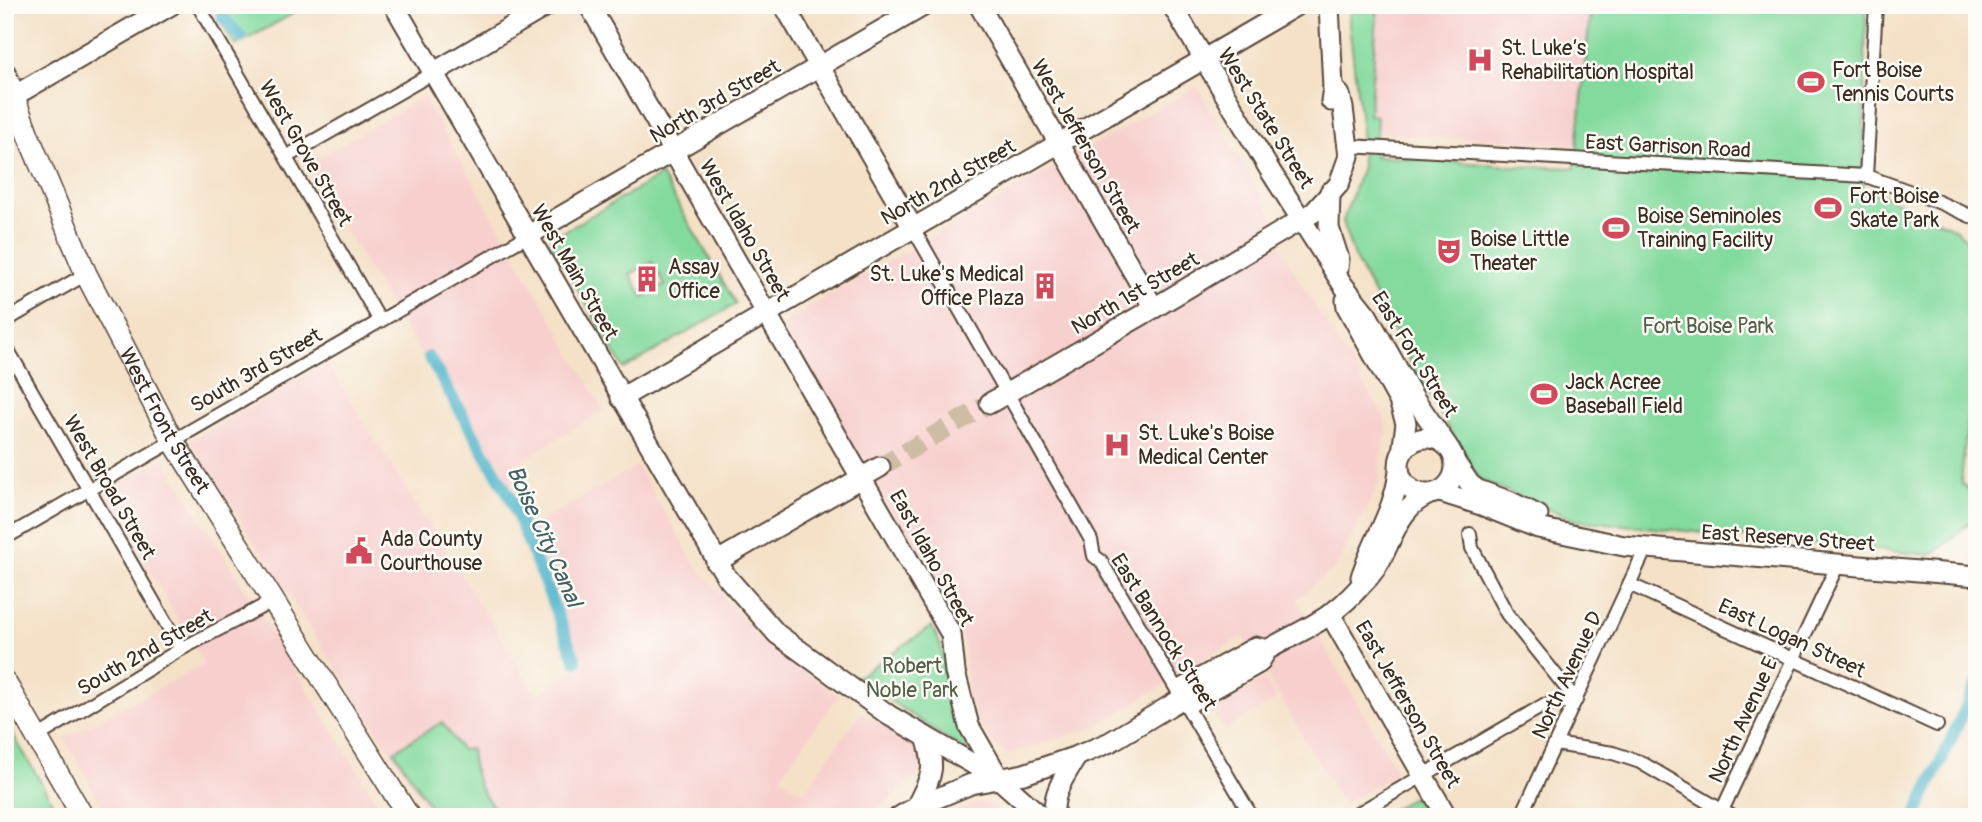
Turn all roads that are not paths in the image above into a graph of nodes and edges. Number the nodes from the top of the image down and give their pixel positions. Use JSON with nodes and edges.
{"nodes":[{"id":1,"x":172,"y":5,"type":"edge"},
{"id":2,"x":198,"y":5,"type":"edge"},
{"id":3,"x":394,"y":5,"type":"edge"},
{"id":4,"x":548,"y":5,"type":"edge"},
{"id":5,"x":589,"y":5,"type":"edge"},
{"id":6,"x":783,"y":5,"type":"edge"},
{"id":7,"x":925,"y":5,"type":"edge"},
{"id":8,"x":979,"y":5,"type":"edge"},
{"id":9,"x":1172,"y":5,"type":"edge"},
{"id":10,"x":1297,"y":5,"type":"edge"},
{"id":11,"x":1329,"y":5,"type":"edge"},
{"id":12,"x":1875,"y":5,"type":"edge"},
{"id":13,"x":1203,"y":60,"type":"junction"},
{"id":14,"x":819,"y":67,"type":"junction"},
{"id":15,"x":433,"y":72,"type":"junction"},
{"id":16,"x":5,"y":73,"type":"edge"},
{"id":17,"x":1333,"y":88,"type":"junction"},
{"id":18,"x":10,"y":99,"type":"edge"},
{"id":19,"x":1058,"y":144,"type":"junction"},
{"id":20,"x":1349,"y":146,"type":"junction"},
{"id":21,"x":673,"y":151,"type":"junction"},
{"id":22,"x":286,"y":157,"type":"junction"},
{"id":23,"x":1866,"y":176,"type":"junction"},
{"id":24,"x":1329,"y":197,"type":"junction"},
{"id":25,"x":1301,"y":219,"type":"junction"},
{"id":26,"x":1977,"y":219,"type":"edge"},
{"id":27,"x":913,"y":228,"type":"junction"},
{"id":28,"x":527,"y":236,"type":"junction"},
{"id":29,"x":86,"y":274,"type":"junction"},
{"id":30,"x":1340,"y":281,"type":"junction"},
{"id":31,"x":1154,"y":309,"type":"junction"},
{"id":32,"x":767,"y":313,"type":"junction"},
{"id":33,"x":5,"y":321,"type":"edge"},
{"id":34,"x":380,"y":321,"type":"junction"},
{"id":35,"x":5,"y":345,"type":"edge"},
{"id":36,"x":1008,"y":393,"type":"junction"},
{"id":37,"x":621,"y":398,"type":"junction"},
{"id":38,"x":990,"y":403,"type":"tunnel mouth"},
{"id":39,"x":173,"y":441,"type":"junction"},
{"id":40,"x":1452,"y":454,"type":"junction"},
{"id":41,"x":1401,"y":461,"type":"junction"},
{"id":42,"x":880,"y":467,"type":"tunnel mouth"},
{"id":43,"x":862,"y":477,"type":"junction"},
{"id":44,"x":89,"y":490,"type":"junction"},
{"id":45,"x":1434,"y":493,"type":"junction"},
{"id":46,"x":1470,"y":534,"type":"dead end"},
{"id":47,"x":5,"y":538,"type":"edge"},
{"id":48,"x":1596,"y":542,"type":"junction"},
{"id":49,"x":1645,"y":550,"type":"junction"},
{"id":50,"x":716,"y":562,"type":"junction"},
{"id":51,"x":1838,"y":564,"type":"junction"},
{"id":52,"x":1977,"y":576,"type":"edge"},
{"id":53,"x":1631,"y":585,"type":"junction"},
{"id":54,"x":1357,"y":590,"type":"junction"},
{"id":55,"x":273,"y":601,"type":"junction"},
{"id":56,"x":1330,"y":614,"type":"junction"},
{"id":57,"x":181,"y":649,"type":"junction"},
{"id":58,"x":1793,"y":660,"type":"junction"},
{"id":59,"x":5,"y":682,"type":"edge"},
{"id":60,"x":1183,"y":698,"type":"junction"},
{"id":61,"x":1576,"y":700,"type":"junction"},
{"id":62,"x":1937,"y":725,"type":"dead end"},
{"id":63,"x":37,"y":737,"type":"junction"},
{"id":64,"x":926,"y":737,"type":"junction"},
{"id":65,"x":1556,"y":744,"type":"junction"},
{"id":66,"x":1077,"y":756,"type":"junction"},
{"id":67,"x":1423,"y":775,"type":"junction"},
{"id":68,"x":999,"y":779,"type":"junction"},
{"id":69,"x":907,"y":812,"type":"edge"},
{"id":70,"x":1724,"y":815,"type":"edge"},
{"id":71,"x":83,"y":817,"type":"edge"},
{"id":72,"x":409,"y":817,"type":"edge"},
{"id":73,"x":1042,"y":817,"type":"edge"},
{"id":74,"x":1054,"y":817,"type":"edge"},
{"id":75,"x":1252,"y":817,"type":"edge"},
{"id":76,"x":1352,"y":817,"type":"edge"},
{"id":77,"x":1447,"y":817,"type":"edge"},
{"id":78,"x":1521,"y":817,"type":"edge"}],
"edges":[{"from":1,"to":18,"type":"street"},
{"from":2,"to":22,"type":"street","name":"West Grove Street"},
{"from":3,"to":15,"type":"street","name":"West Main Street"},
{"from":4,"to":15,"type":"street"},
{"from":5,"to":21,"type":"street","name":"West Idaho Street"},
{"from":6,"to":14,"type":"street"},
{"from":7,"to":14,"type":"street","name":"North 3rd Street"},
{"from":8,"to":19,"type":"street","name":"West Jefferson Street"},
{"from":9,"to":13,"type":"street","name":"West State Street"},
{"from":10,"to":13,"type":"street","name":"North 2nd Street"},
{"from":11,"to":17,"type":"street"},
{"from":12,"to":23,"type":"street"},
{"from":13,"to":19,"type":"street","name":"North 2nd Street"},
{"from":13,"to":25,"type":"street","name":"West State Street"},
{"from":14,"to":21,"type":"street","name":"North 3rd Street"},
{"from":14,"to":27,"type":"street"},
{"from":15,"to":22,"type":"street"},
{"from":15,"to":28,"type":"street","name":"West Main Street"},
{"from":16,"to":18,"type":"main road","name":"West Front Street"},
{"from":17,"to":20,"type":"street"},
{"from":17,"to":24,"type":"street"},
{"from":18,"to":29,"type":"main road","name":"West Front Street"},
{"from":19,"to":27,"type":"street","name":"North 2nd Street"},
{"from":19,"to":31,"type":"street","name":"West Jefferson Street"},
{"from":20,"to":23,"type":"street","name":"East Garrison Road"},
{"from":20,"to":24,"type":"street"},
{"from":21,"to":28,"type":"street","name":"North 3rd Street"},
{"from":21,"to":32,"type":"street","name":"West Idaho Street"},
{"from":22,"to":34,"type":"street","name":"West Grove Street"},
{"from":23,"to":26,"type":"street","name":"East Garrison Road"},
{"from":24,"to":25,"type":"street","name":"North 1st Street"},
{"from":24,"to":30,"type":"street"},
{"from":25,"to":30,"type":"street","name":"East Fort Street"},
{"from":25,"to":31,"type":"street","name":"North 1st Street"},
{"from":27,"to":32,"type":"street","name":"North 2nd Street"},
{"from":27,"to":36,"type":"street","name":"East Bannock Street"},
{"from":28,"to":34,"type":"street","name":"South 3rd Street"},
{"from":28,"to":37,"type":"street","name":"West Main Street"},
{"from":29,"to":33,"type":"street"},
{"from":29,"to":39,"type":"main road","name":"West Front Street"},
{"from":30,"to":40,"type":"street","name":"East Fort Street"},
{"from":30,"to":41,"type":"street","name":"East Fort Street"},
{"from":31,"to":36,"type":"street","name":"North 1st Street"},
{"from":32,"to":37,"type":"street","name":"North 2nd Street"},
{"from":32,"to":43,"type":"street","name":"West Idaho Street"},
{"from":34,"to":39,"type":"street","name":"South 3rd Street"},
{"from":35,"to":44,"type":"street","name":"West Broad Street"},
{"from":36,"to":38,"type":"street","name":"North 1st Street"},
{"from":36,"to":60,"type":"street","name":"East Bannock Street"},
{"from":37,"to":50,"type":"street","name":"West Main Street"},
{"from":39,"to":44,"type":"street","name":"South 3rd Street"},
{"from":39,"to":55,"type":"main road","name":"West Front Street"},
{"from":40,"to":41,"type":"street"},
{"from":40,"to":45,"type":"street"},
{"from":40,"to":48,"type":"street","name":"East Reserve Street"},
{"from":41,"to":45,"type":"street"},
{"from":41,"to":54,"type":"street","name":"East Fort Street"},
{"from":42,"to":43,"type":"street"},
{"from":43,"to":50,"type":"street"},
{"from":43,"to":68,"type":"street","name":"East Idaho Street"},
{"from":44,"to":47,"type":"street","name":"South 3rd Street"},
{"from":44,"to":57,"type":"street","name":"West Broad Street"},
{"from":45,"to":48,"type":"street","name":"East Reserve Street"},
{"from":45,"to":54,"type":"street","name":"East Fort Street"},
{"from":46,"to":61,"type":"street"},
{"from":48,"to":49,"type":"street","name":"East Reserve Street"},
{"from":49,"to":51,"type":"street","name":"East Reserve Street"},
{"from":49,"to":53,"type":"street","name":"North Avenue D"},
{"from":50,"to":64,"type":"street","name":"West Main Street"},
{"from":51,"to":52,"type":"street","name":"East Reserve Street"},
{"from":51,"to":58,"type":"street","name":"North Avenue E"},
{"from":53,"to":58,"type":"street","name":"East Logan Street"},
{"from":53,"to":61,"type":"street","name":"North Avenue D"},
{"from":54,"to":56,"type":"street","name":"East Fort Street"},
{"from":55,"to":57,"type":"street","name":"South 2nd Street"},
{"from":55,"to":72,"type":"main road","name":"West Front Street"},
{"from":56,"to":60,"type":"street","name":"East Fort Street"},
{"from":56,"to":67,"type":"street","name":"East Jefferson Street"},
{"from":57,"to":63,"type":"street","name":"South 2nd Street"},
{"from":58,"to":62,"type":"street","name":"East Logan Street"},
{"from":58,"to":70,"type":"street","name":"North Avenue E"},
{"from":59,"to":63,"type":"main road"},
{"from":60,"to":66,"type":"street"},
{"from":60,"to":75,"type":"street","name":"East Bannock Street"},
{"from":61,"to":65,"type":"street","name":"North Avenue D"},
{"from":61,"to":67,"type":"street"},
{"from":63,"to":71,"type":"main road"},
{"from":64,"to":68,"type":"street","name":"West Main Street"},
{"from":64,"to":69,"type":"street"},
{"from":65,"to":70,"type":"street"},
{"from":65,"to":78,"type":"street","name":"North Avenue D"},
{"from":66,"to":68,"type":"street"},
{"from":66,"to":74,"type":"street"},
{"from":67,"to":76,"type":"street"},
{"from":67,"to":77,"type":"street","name":"East Jefferson Street"},
{"from":68,"to":69,"type":"street"},
{"from":68,"to":73,"type":"street"}]}
